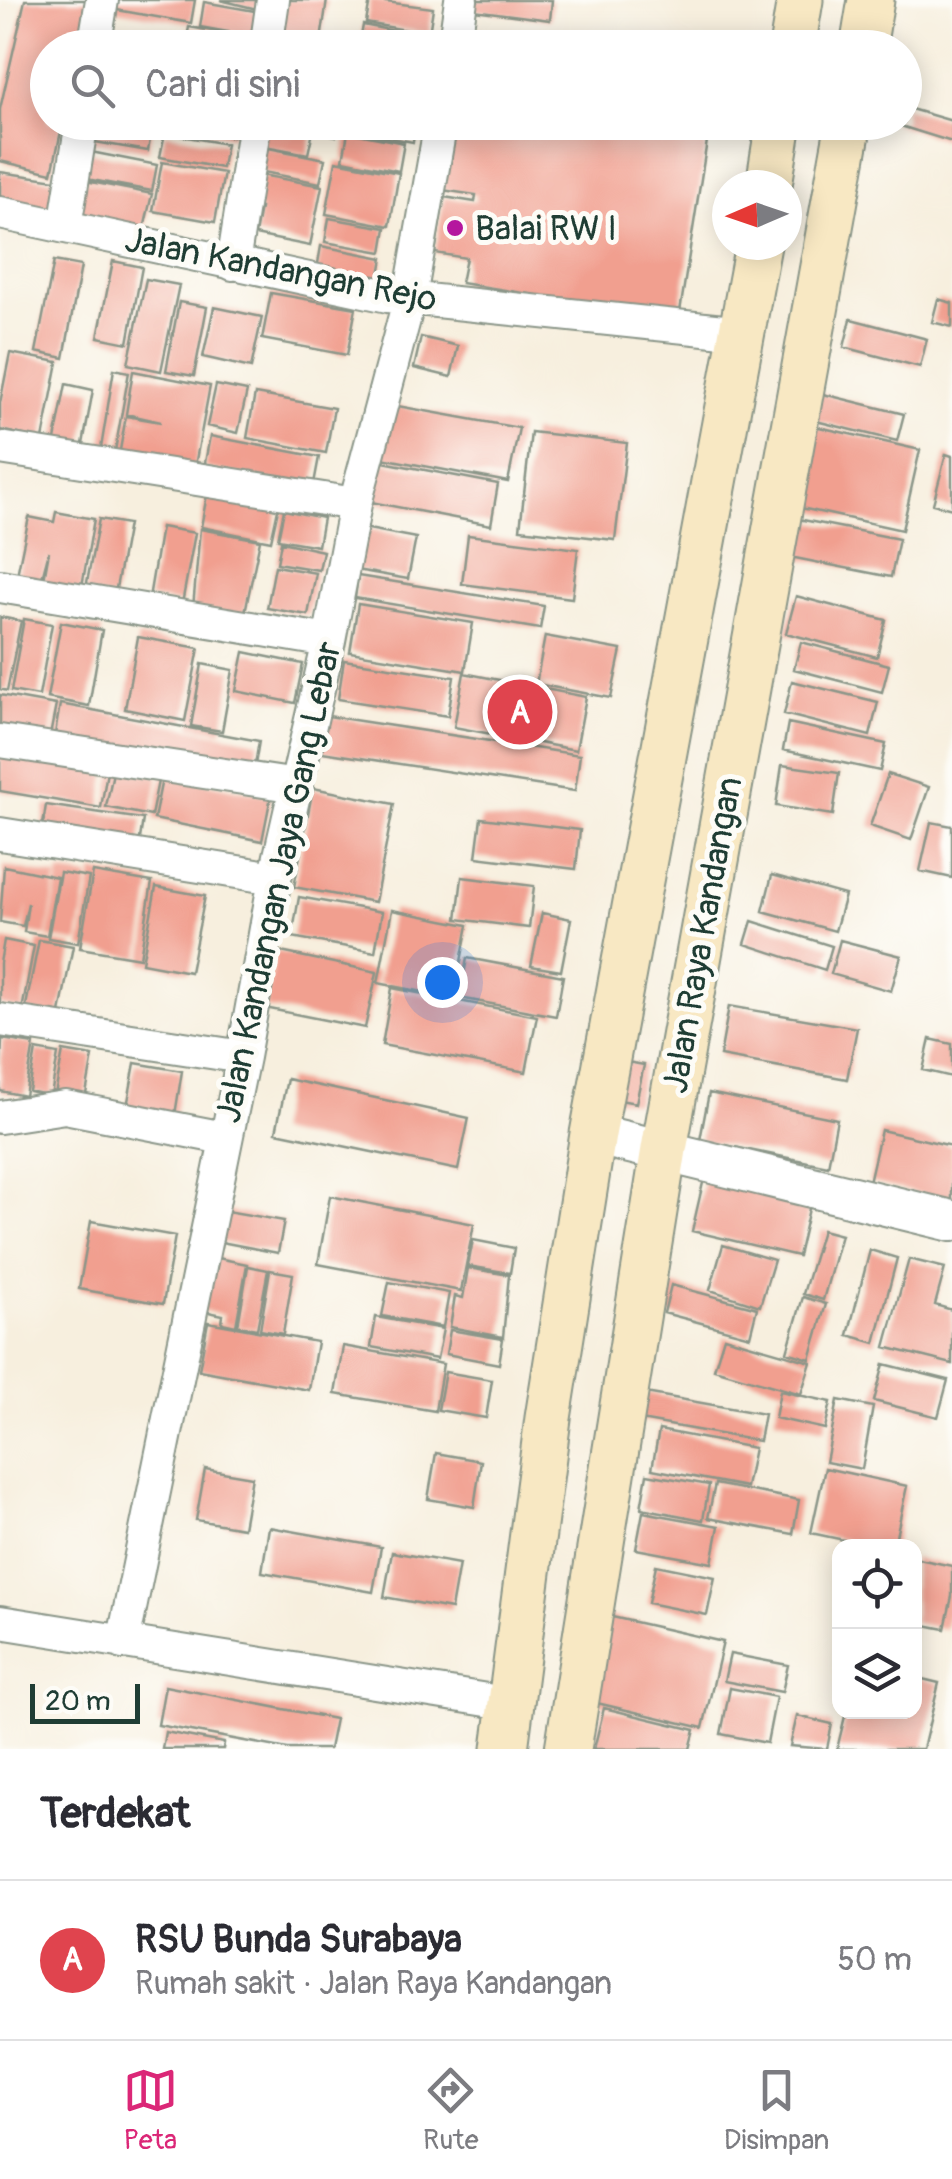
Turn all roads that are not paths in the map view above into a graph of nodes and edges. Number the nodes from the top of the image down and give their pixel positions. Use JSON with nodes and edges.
{"nodes":[{"id":1,"x":102,"y":0,"type":"edge"},
{"id":2,"x":273,"y":0,"type":"edge"},
{"id":3,"x":461,"y":0,"type":"edge"},
{"id":4,"x":800,"y":0,"type":"edge"},
{"id":5,"x":871,"y":0,"type":"edge"},
{"id":6,"x":97,"y":30,"type":"edge"},
{"id":7,"x":269,"y":30,"type":"edge"},
{"id":8,"x":457,"y":30,"type":"edge"},
{"id":9,"x":795,"y":30,"type":"edge"},
{"id":10,"x":866,"y":30,"type":"edge"},
{"id":11,"x":79,"y":140,"type":"edge"},
{"id":12,"x":252,"y":140,"type":"edge"},
{"id":13,"x":438,"y":140,"type":"edge"},
{"id":14,"x":776,"y":140,"type":"edge"},
{"id":15,"x":846,"y":140,"type":"edge"},
{"id":16,"x":771,"y":170,"type":"edge"},
{"id":17,"x":0,"y":213,"type":"edge"},
{"id":18,"x":64,"y":226,"type":"junction"},
{"id":19,"x":755,"y":260,"type":"edge"},
{"id":20,"x":233,"y":264,"type":"junction"},
{"id":21,"x":410,"y":297,"type":"junction"},
{"id":22,"x":743,"y":333,"type":"junction"},
{"id":23,"x":0,"y":448,"type":"edge"},
{"id":24,"x":355,"y":504,"type":"junction"},
{"id":25,"x":0,"y":586,"type":"edge"},
{"id":26,"x":330,"y":641,"type":"junction"},
{"id":27,"x":0,"y":741,"type":"edge"},
{"id":28,"x":297,"y":786,"type":"junction"},
{"id":29,"x":0,"y":834,"type":"edge"},
{"id":30,"x":275,"y":878,"type":"junction"},
{"id":31,"x":0,"y":1020,"type":"edge"},
{"id":32,"x":243,"y":1057,"type":"junction"},
{"id":33,"x":0,"y":1118,"type":"edge"},
{"id":34,"x":593,"y":1134,"type":"junction"},
{"id":35,"x":224,"y":1138,"type":"junction"},
{"id":36,"x":664,"y":1150,"type":"junction"},
{"id":37,"x":952,"y":1221,"type":"edge"},
{"id":38,"x":0,"y":1622,"type":"edge"},
{"id":39,"x":123,"y":1642,"type":"junction"},
{"id":40,"x":512,"y":1704,"type":"junction"},
{"id":41,"x":505,"y":1749,"type":"edge"},
{"id":42,"x":568,"y":1749,"type":"edge"}],
"edges":[{"from":1,"to":6,"type":"street"},
{"from":2,"to":7,"type":"street"},
{"from":3,"to":8,"type":"street"},
{"from":4,"to":9,"type":"main road"},
{"from":5,"to":10,"type":"main road"},
{"from":11,"to":18,"type":"street"},
{"from":12,"to":20,"type":"street"},
{"from":13,"to":21,"type":"street","name":"Jalan Kandangan Jaya Gang Lebar"},
{"from":14,"to":16,"type":"main road"},
{"from":15,"to":36,"type":"main road","name":"Jalan Raya Kandangan"},
{"from":17,"to":18,"type":"street","name":"Jalan Kandangan Rejo"},
{"from":18,"to":20,"type":"street","name":"Jalan Kandangan Rejo"},
{"from":19,"to":22,"type":"main road","name":"Jalan Raya Kandangan"},
{"from":20,"to":21,"type":"street","name":"Jalan Kandangan Rejo"},
{"from":21,"to":22,"type":"street","name":"Jalan Kandangan Rejo"},
{"from":21,"to":24,"type":"street","name":"Jalan Kandangan Jaya Gang Lebar"},
{"from":22,"to":34,"type":"main road","name":"Jalan Raya Kandangan"},
{"from":23,"to":24,"type":"street"},
{"from":24,"to":26,"type":"street","name":"Jalan Kandangan Jaya Gang Lebar"},
{"from":25,"to":26,"type":"street"},
{"from":26,"to":28,"type":"street","name":"Jalan Kandangan Jaya Gang Lebar"},
{"from":27,"to":28,"type":"street"},
{"from":28,"to":30,"type":"street","name":"Jalan Kandangan Jaya Gang Lebar"},
{"from":29,"to":30,"type":"street"},
{"from":30,"to":32,"type":"street","name":"Jalan Kandangan Jaya Gang Lebar"},
{"from":31,"to":32,"type":"street"},
{"from":32,"to":35,"type":"street","name":"Jalan Kandangan Jaya Gang Lebar"},
{"from":33,"to":35,"type":"street"},
{"from":34,"to":36,"type":"street"},
{"from":34,"to":40,"type":"main road","name":"Jalan Raya Kandangan"},
{"from":35,"to":39,"type":"street","name":"Jalan Kandangan Jaya Gang Lebar"},
{"from":36,"to":37,"type":"street"},
{"from":36,"to":42,"type":"main road","name":"Jalan Raya Kandangan"},
{"from":38,"to":39,"type":"street"},
{"from":39,"to":40,"type":"street"},
{"from":40,"to":41,"type":"main road","name":"Jalan Raya Kandangan"}]}
